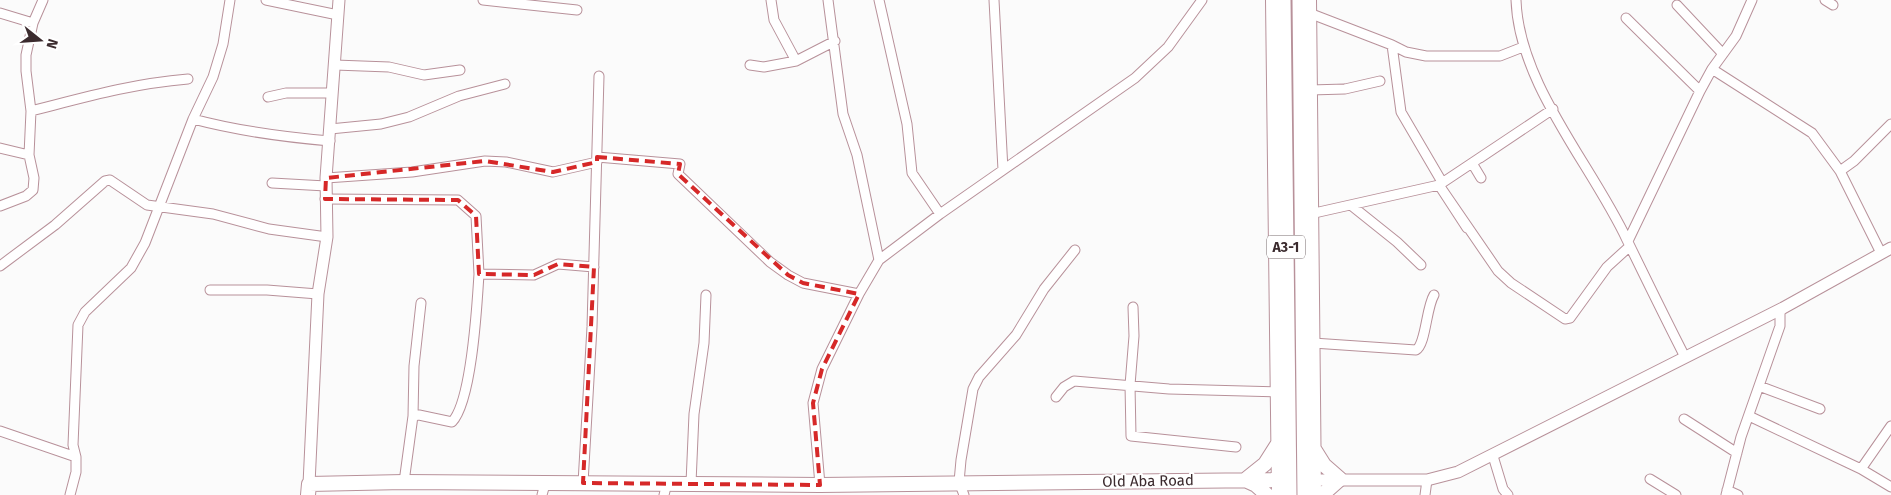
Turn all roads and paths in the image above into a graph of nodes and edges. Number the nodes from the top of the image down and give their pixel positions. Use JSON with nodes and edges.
{"nodes":[{"id":1,"x":43,"y":0,"type":"edge"},
{"id":2,"x":230,"y":0,"type":"edge"},
{"id":3,"x":266,"y":0,"type":"edge"},
{"id":4,"x":339,"y":0,"type":"edge"},
{"id":5,"x":483,"y":0,"type":"edge"},
{"id":6,"x":771,"y":0,"type":"edge"},
{"id":7,"x":828,"y":0,"type":"edge"},
{"id":8,"x":879,"y":0,"type":"edge"},
{"id":9,"x":994,"y":0,"type":"edge"},
{"id":10,"x":1202,"y":0,"type":"edge"},
{"id":11,"x":1273,"y":0,"type":"edge"},
{"id":12,"x":1283,"y":0,"type":"edge"},
{"id":13,"x":1300,"y":0,"type":"edge"},
{"id":14,"x":1516,"y":0,"type":"edge"},
{"id":15,"x":1825,"y":0,"type":"edge"},
{"id":16,"x":1750,"y":1,"type":"edge"},
{"id":17,"x":1677,"y":4,"type":"dead end"},
{"id":18,"x":1833,"y":5,"type":"dead end"},
{"id":19,"x":1309,"y":6,"type":"edge"},
{"id":20,"x":577,"y":10,"type":"dead end"},
{"id":21,"x":0,"y":13,"type":"edge"},
{"id":22,"x":338,"y":15,"type":"junction"},
{"id":23,"x":1626,"y":18,"type":"dead end"},
{"id":24,"x":34,"y":23,"type":"junction"},
{"id":25,"x":835,"y":41,"type":"junction"},
{"id":26,"x":1392,"y":45,"type":"junction"},
{"id":27,"x":1523,"y":47,"type":"junction"},
{"id":28,"x":1723,"y":54,"type":"junction"},
{"id":29,"x":796,"y":61,"type":"junction"},
{"id":30,"x":335,"y":65,"type":"junction"},
{"id":31,"x":750,"y":65,"type":"dead end"},
{"id":32,"x":1712,"y":69,"type":"junction"},
{"id":33,"x":460,"y":70,"type":"dead end"},
{"id":34,"x":600,"y":76,"type":"dead end"},
{"id":35,"x":188,"y":79,"type":"dead end"},
{"id":36,"x":1380,"y":81,"type":"dead end"},
{"id":37,"x":505,"y":84,"type":"dead end"},
{"id":38,"x":1310,"y":90,"type":"junction"},
{"id":39,"x":1700,"y":91,"type":"junction"},
{"id":40,"x":332,"y":93,"type":"junction"},
{"id":41,"x":268,"y":97,"type":"dead end"},
{"id":42,"x":1553,"y":109,"type":"junction"},
{"id":43,"x":31,"y":111,"type":"junction"},
{"id":44,"x":193,"y":119,"type":"junction"},
{"id":45,"x":1891,"y":124,"type":"edge"},
{"id":46,"x":330,"y":135,"type":"junction"},
{"id":47,"x":0,"y":148,"type":"edge"},
{"id":48,"x":29,"y":155,"type":"junction"},
{"id":49,"x":597,"y":160,"type":"junction"},
{"id":50,"x":1476,"y":160,"type":"junction"},
{"id":51,"x":1003,"y":170,"type":"junction"},
{"id":52,"x":1840,"y":172,"type":"junction"},
{"id":53,"x":1481,"y":178,"type":"dead end"},
{"id":54,"x":326,"y":182,"type":"junction"},
{"id":55,"x":272,"y":183,"type":"dead end"},
{"id":56,"x":1441,"y":184,"type":"junction"},
{"id":57,"x":325,"y":199,"type":"junction"},
{"id":58,"x":0,"y":206,"type":"edge"},
{"id":59,"x":1352,"y":206,"type":"junction"},
{"id":60,"x":159,"y":207,"type":"junction"},
{"id":61,"x":940,"y":214,"type":"junction"},
{"id":62,"x":1310,"y":214,"type":"junction"},
{"id":63,"x":327,"y":237,"type":"junction"},
{"id":64,"x":1629,"y":244,"type":"junction"},
{"id":65,"x":1075,"y":250,"type":"dead end"},
{"id":66,"x":1886,"y":250,"type":"edge"},
{"id":67,"x":879,"y":260,"type":"junction"},
{"id":68,"x":0,"y":266,"type":"edge"},
{"id":69,"x":1421,"y":266,"type":"dead end"},
{"id":70,"x":594,"y":267,"type":"junction"},
{"id":71,"x":479,"y":274,"type":"junction"},
{"id":72,"x":210,"y":290,"type":"dead end"},
{"id":73,"x":318,"y":294,"type":"junction"},
{"id":74,"x":859,"y":294,"type":"junction"},
{"id":75,"x":706,"y":295,"type":"dead end"},
{"id":76,"x":1434,"y":295,"type":"dead end"},
{"id":77,"x":421,"y":303,"type":"dead end"},
{"id":78,"x":1133,"y":307,"type":"dead end"},
{"id":79,"x":1780,"y":309,"type":"junction"},
{"id":80,"x":1313,"y":343,"type":"junction"},
{"id":81,"x":1685,"y":356,"type":"junction"},
{"id":82,"x":1130,"y":385,"type":"junction"},
{"id":83,"x":1759,"y":386,"type":"junction"},
{"id":84,"x":1277,"y":392,"type":"junction"},
{"id":85,"x":1056,"y":397,"type":"dead end"},
{"id":86,"x":1820,"y":409,"type":"dead end"},
{"id":87,"x":413,"y":416,"type":"junction"},
{"id":88,"x":1748,"y":416,"type":"junction"},
{"id":89,"x":1684,"y":419,"type":"dead end"},
{"id":90,"x":1891,"y":426,"type":"edge"},
{"id":91,"x":0,"y":431,"type":"edge"},
{"id":92,"x":1279,"y":442,"type":"junction"},
{"id":93,"x":1236,"y":447,"type":"dead end"},
{"id":94,"x":1314,"y":449,"type":"junction"},
{"id":95,"x":1737,"y":453,"type":"junction"},
{"id":96,"x":1493,"y":456,"type":"junction"},
{"id":97,"x":76,"y":457,"type":"junction"},
{"id":98,"x":1861,"y":469,"type":"junction"},
{"id":99,"x":1340,"y":479,"type":"junction"},
{"id":100,"x":1650,"y":479,"type":"dead end"},
{"id":101,"x":1245,"y":480,"type":"junction"},
{"id":102,"x":1279,"y":480,"type":"junction"},
{"id":103,"x":1314,"y":480,"type":"junction"},
{"id":104,"x":1427,"y":480,"type":"junction"},
{"id":105,"x":404,"y":482,"type":"junction"},
{"id":106,"x":582,"y":483,"type":"junction"},
{"id":107,"x":691,"y":483,"type":"junction"},
{"id":108,"x":820,"y":485,"type":"junction"},
{"id":109,"x":1891,"y":488,"type":"edge"},
{"id":110,"x":309,"y":489,"type":"edge"},
{"id":111,"x":666,"y":489,"type":"edge"},
{"id":112,"x":962,"y":489,"type":"edge"},
{"id":113,"x":543,"y":490,"type":"edge"},
{"id":114,"x":1727,"y":493,"type":"edge"},
{"id":115,"x":70,"y":495,"type":"edge"},
{"id":116,"x":1267,"y":495,"type":"edge"},
{"id":117,"x":1279,"y":495,"type":"edge"},
{"id":118,"x":1289,"y":495,"type":"edge"},
{"id":119,"x":1305,"y":495,"type":"edge"},
{"id":120,"x":1314,"y":495,"type":"edge"},
{"id":121,"x":1322,"y":495,"type":"edge"},
{"id":122,"x":1425,"y":495,"type":"edge"},
{"id":123,"x":1508,"y":495,"type":"edge"},
{"id":124,"x":1676,"y":495,"type":"edge"},
{"id":125,"x":1738,"y":495,"type":"edge"}],
"edges":[{"from":1,"to":24,"type":"street"},
{"from":2,"to":44,"type":"street"},
{"from":3,"to":22,"type":"street"},
{"from":4,"to":22,"type":"street"},
{"from":5,"to":20,"type":"street"},
{"from":6,"to":29,"type":"street"},
{"from":7,"to":25,"type":"street"},
{"from":8,"to":61,"type":"street"},
{"from":9,"to":51,"type":"street"},
{"from":10,"to":51,"type":"street"},
{"from":11,"to":84,"type":"main road"},
{"from":12,"to":118,"type":"highway","number":"A3-1"},
{"from":13,"to":119,"type":"highway","number":"A3-1"},
{"from":14,"to":27,"type":"street"},
{"from":15,"to":18,"type":"street"},
{"from":16,"to":28,"type":"street"},
{"from":17,"to":28,"type":"street"},
{"from":19,"to":26,"type":"street"},
{"from":19,"to":38,"type":"main road"},
{"from":21,"to":24,"type":"street"},
{"from":22,"to":30,"type":"street"},
{"from":23,"to":39,"type":"street"},
{"from":24,"to":43,"type":"street"},
{"from":25,"to":29,"type":"street"},
{"from":25,"to":67,"type":"street"},
{"from":26,"to":27,"type":"street"},
{"from":26,"to":56,"type":"street"},
{"from":27,"to":42,"type":"street"},
{"from":28,"to":32,"type":"street"},
{"from":29,"to":31,"type":"street"},
{"from":30,"to":33,"type":"street"},
{"from":30,"to":40,"type":"street"},
{"from":32,"to":39,"type":"street"},
{"from":32,"to":52,"type":"street"},
{"from":34,"to":49,"type":"street"},
{"from":35,"to":43,"type":"street"},
{"from":36,"to":38,"type":"street"},
{"from":37,"to":46,"type":"street"},
{"from":38,"to":62,"type":"main road"},
{"from":39,"to":64,"type":"street"},
{"from":40,"to":41,"type":"street"},
{"from":40,"to":46,"type":"street"},
{"from":42,"to":50,"type":"street"},
{"from":42,"to":64,"type":"street"},
{"from":43,"to":48,"type":"street"},
{"from":44,"to":46,"type":"street"},
{"from":44,"to":60,"type":"street"},
{"from":45,"to":52,"type":"street"},
{"from":46,"to":54,"type":"street"},
{"from":47,"to":48,"type":"street"},
{"from":48,"to":58,"type":"street"},
{"from":49,"to":54,"type":"street"},
{"from":49,"to":70,"type":"street"},
{"from":49,"to":74,"type":"street"},
{"from":50,"to":53,"type":"street"},
{"from":50,"to":56,"type":"street"},
{"from":51,"to":61,"type":"street"},
{"from":52,"to":66,"type":"street"},
{"from":54,"to":55,"type":"street"},
{"from":54,"to":57,"type":"street"},
{"from":56,"to":59,"type":"street"},
{"from":56,"to":64,"type":"street"},
{"from":57,"to":63,"type":"street"},
{"from":57,"to":71,"type":"street"},
{"from":59,"to":62,"type":"street"},
{"from":59,"to":69,"type":"street"},
{"from":60,"to":63,"type":"street"},
{"from":60,"to":68,"type":"street"},
{"from":60,"to":97,"type":"street"},
{"from":61,"to":67,"type":"street"},
{"from":62,"to":80,"type":"main road"},
{"from":63,"to":73,"type":"street"},
{"from":64,"to":81,"type":"street"},
{"from":65,"to":112,"type":"street"},
{"from":66,"to":79,"type":"street"},
{"from":67,"to":74,"type":"street"},
{"from":70,"to":71,"type":"street"},
{"from":70,"to":106,"type":"street"},
{"from":71,"to":87,"type":"street"},
{"from":72,"to":73,"type":"street"},
{"from":73,"to":110,"type":"street"},
{"from":74,"to":108,"type":"street"},
{"from":75,"to":107,"type":"street"},
{"from":76,"to":80,"type":"street"},
{"from":77,"to":87,"type":"street"},
{"from":78,"to":82,"type":"street"},
{"from":79,"to":81,"type":"street"},
{"from":79,"to":83,"type":"street"},
{"from":80,"to":94,"type":"main road"},
{"from":81,"to":96,"type":"street"},
{"from":82,"to":84,"type":"street"},
{"from":82,"to":85,"type":"street"},
{"from":82,"to":93,"type":"street"},
{"from":83,"to":86,"type":"street"},
{"from":83,"to":88,"type":"street"},
{"from":84,"to":92,"type":"main road"},
{"from":87,"to":105,"type":"street"},
{"from":88,"to":95,"type":"street"},
{"from":88,"to":98,"type":"street"},
{"from":89,"to":95,"type":"street"},
{"from":90,"to":98,"type":"street"},
{"from":91,"to":97,"type":"street"},
{"from":92,"to":101,"type":"main road"},
{"from":92,"to":102,"type":"main road"},
{"from":94,"to":99,"type":"main road"},
{"from":94,"to":103,"type":"main road"},
{"from":95,"to":114,"type":"street"},
{"from":96,"to":104,"type":"street"},
{"from":96,"to":123,"type":"street"},
{"from":97,"to":115,"type":"street"},
{"from":98,"to":109,"type":"street"},
{"from":99,"to":103,"type":"street"},
{"from":99,"to":104,"type":"street"},
{"from":99,"to":121,"type":"main road"},
{"from":100,"to":124,"type":"street"},
{"from":101,"to":102,"type":"main road","name":"Old Aba Road"},
{"from":101,"to":112,"type":"main road","name":"Old Aba Road"},
{"from":101,"to":116,"type":"main road"},
{"from":102,"to":117,"type":"main road"},
{"from":103,"to":120,"type":"main road"},
{"from":104,"to":122,"type":"street"},
{"from":105,"to":110,"type":"main road","name":"Old Aba Road"},
{"from":105,"to":113,"type":"main road","name":"Old Aba Road"},
{"from":106,"to":111,"type":"main road","name":"Old Aba Road"},
{"from":106,"to":113,"type":"main road","name":"Old Aba Road"},
{"from":107,"to":108,"type":"main road","name":"Old Aba Road"},
{"from":107,"to":111,"type":"main road","name":"Old Aba Road"},
{"from":108,"to":112,"type":"main road","name":"Old Aba Road"},
{"from":114,"to":125,"type":"street"}]}
